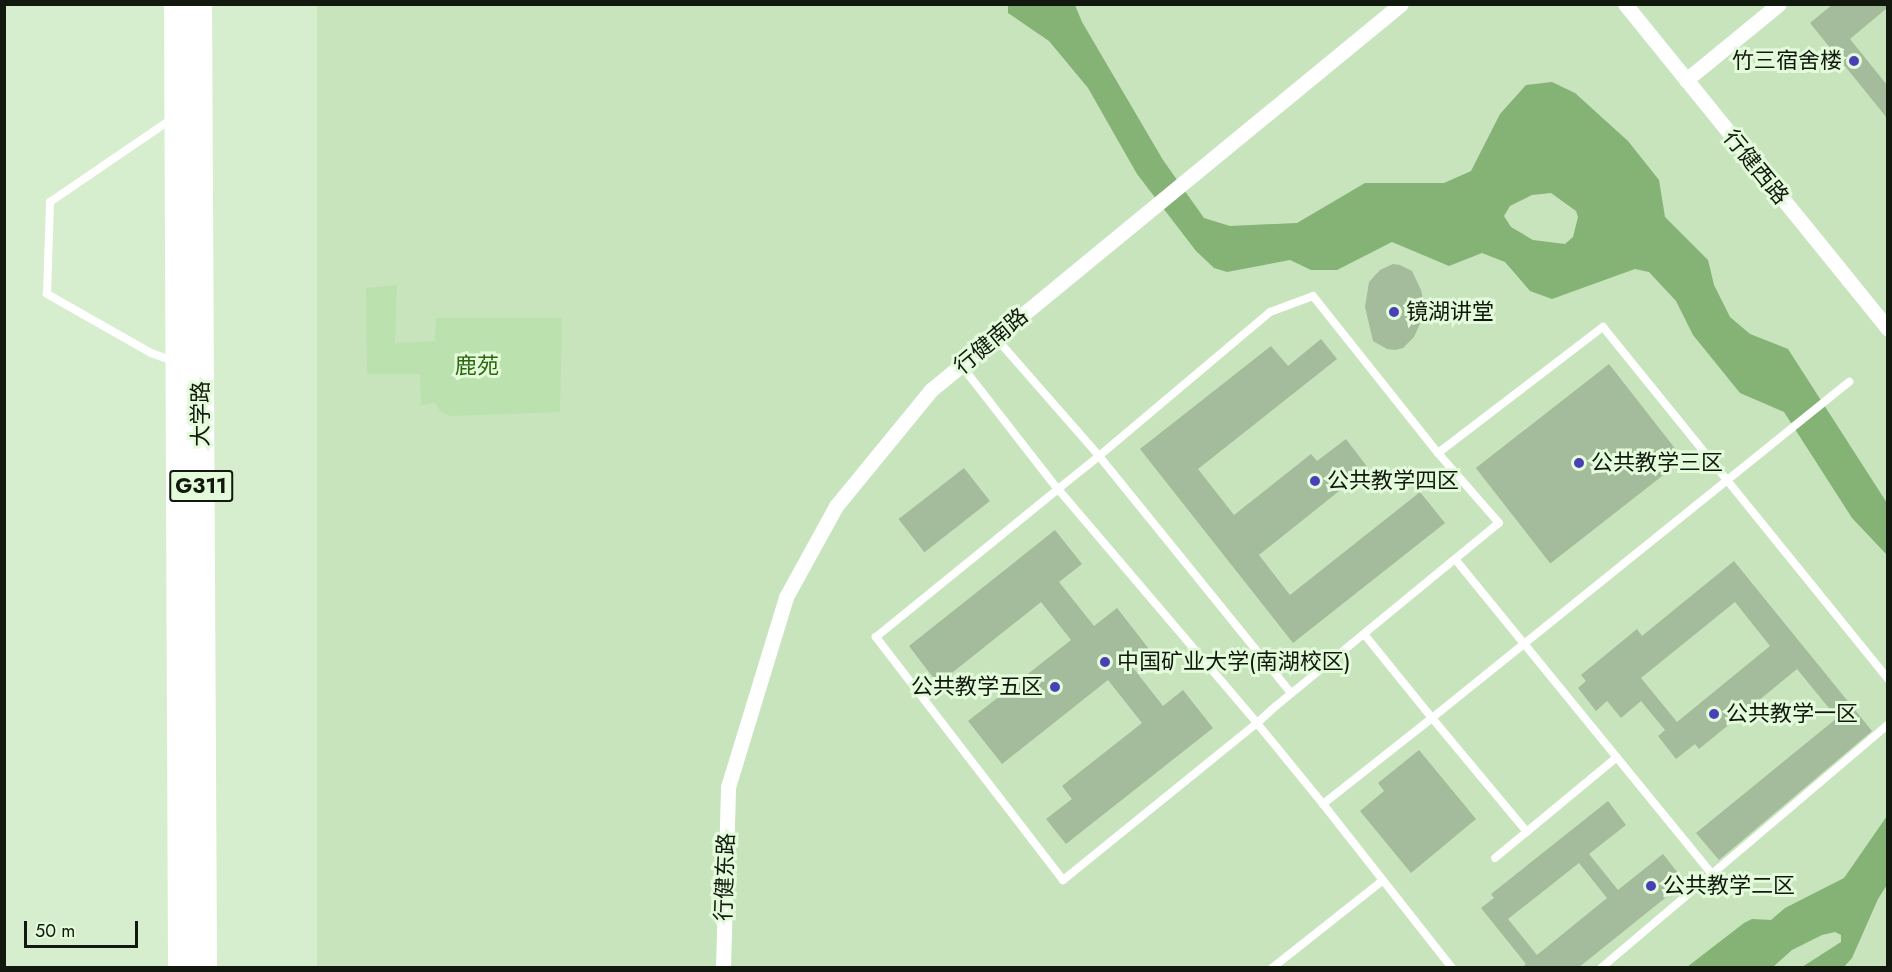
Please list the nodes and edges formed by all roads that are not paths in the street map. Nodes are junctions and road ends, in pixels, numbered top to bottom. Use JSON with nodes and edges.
{"nodes":[{"id":1,"x":177,"y":4,"type":"edge"},
{"id":2,"x":199,"y":4,"type":"edge"},
{"id":3,"x":1401,"y":4,"type":"edge"},
{"id":4,"x":1625,"y":4,"type":"edge"},
{"id":5,"x":1779,"y":4,"type":"edge"},
{"id":6,"x":1686,"y":80,"type":"junction"},
{"id":7,"x":177,"y":116,"type":"junction"},
{"id":8,"x":1887,"y":329,"type":"edge"},
{"id":9,"x":995,"y":337,"type":"junction"},
{"id":10,"x":178,"y":363,"type":"junction"},
{"id":11,"x":961,"y":365,"type":"junction"},
{"id":12,"x":1849,"y":382,"type":"dead end"},
{"id":13,"x":1438,"y":453,"type":"junction"},
{"id":14,"x":1099,"y":456,"type":"junction"},
{"id":15,"x":1726,"y":480,"type":"junction"},
{"id":16,"x":1058,"y":489,"type":"junction"},
{"id":17,"x":1455,"y":559,"type":"junction"},
{"id":18,"x":1364,"y":634,"type":"junction"},
{"id":19,"x":1524,"y":643,"type":"junction"},
{"id":20,"x":1887,"y":679,"type":"edge"},
{"id":21,"x":1291,"y":693,"type":"junction"},
{"id":22,"x":1432,"y":718,"type":"junction"},
{"id":23,"x":1257,"y":723,"type":"junction"},
{"id":24,"x":1887,"y":725,"type":"edge"},
{"id":25,"x":1617,"y":757,"type":"junction"},
{"id":26,"x":728,"y":787,"type":"joint"},
{"id":27,"x":1323,"y":804,"type":"junction"},
{"id":28,"x":1527,"y":832,"type":"junction"},
{"id":29,"x":1495,"y":858,"type":"dead end"},
{"id":30,"x":1712,"y":874,"type":"junction"},
{"id":31,"x":1382,"y":881,"type":"junction"},
{"id":32,"x":181,"y":968,"type":"edge"},
{"id":33,"x":204,"y":968,"type":"edge"},
{"id":34,"x":723,"y":968,"type":"edge"},
{"id":35,"x":1272,"y":968,"type":"edge"},
{"id":36,"x":1452,"y":968,"type":"edge"},
{"id":37,"x":1601,"y":968,"type":"edge"}],
"edges":[{"from":1,"to":7,"type":"highway","name":"大学路","number":"G311"},
{"from":2,"to":33,"type":"highway","name":"大学路","number":"G311"},
{"from":3,"to":9,"type":"street","name":"行健南路"},
{"from":4,"to":6,"type":"street","name":"行健西路"},
{"from":5,"to":6,"type":"street"},
{"from":6,"to":8,"type":"street","name":"行健西路"},
{"from":7,"to":10,"type":"highway","name":"大学路","number":"G311"},
{"from":7,"to":10,"type":"lane"},
{"from":9,"to":11,"type":"street","name":"行健南路"},
{"from":9,"to":14,"type":"lane"},
{"from":10,"to":32,"type":"highway","name":"大学路","number":"G311"},
{"from":11,"to":16,"type":"lane"},
{"from":11,"to":26,"type":"street","name":"行健南路"},
{"from":12,"to":15,"type":"lane"},
{"from":13,"to":14,"type":"lane"},
{"from":13,"to":15,"type":"lane"},
{"from":13,"to":17,"type":"lane"},
{"from":14,"to":16,"type":"lane"},
{"from":14,"to":21,"type":"lane"},
{"from":15,"to":19,"type":"lane"},
{"from":15,"to":20,"type":"lane"},
{"from":16,"to":23,"type":"lane"},
{"from":16,"to":23,"type":"lane"},
{"from":17,"to":18,"type":"lane"},
{"from":17,"to":19,"type":"lane"},
{"from":18,"to":21,"type":"lane"},
{"from":18,"to":22,"type":"lane"},
{"from":19,"to":22,"type":"lane"},
{"from":19,"to":25,"type":"lane"},
{"from":21,"to":23,"type":"lane"},
{"from":22,"to":27,"type":"lane"},
{"from":22,"to":28,"type":"lane"},
{"from":23,"to":27,"type":"lane"},
{"from":24,"to":30,"type":"lane"},
{"from":25,"to":28,"type":"lane"},
{"from":25,"to":30,"type":"lane"},
{"from":26,"to":34,"type":"street","name":"行健东路"},
{"from":27,"to":31,"type":"lane"},
{"from":28,"to":29,"type":"lane"},
{"from":30,"to":37,"type":"lane"},
{"from":31,"to":35,"type":"lane"},
{"from":31,"to":36,"type":"lane"}]}
